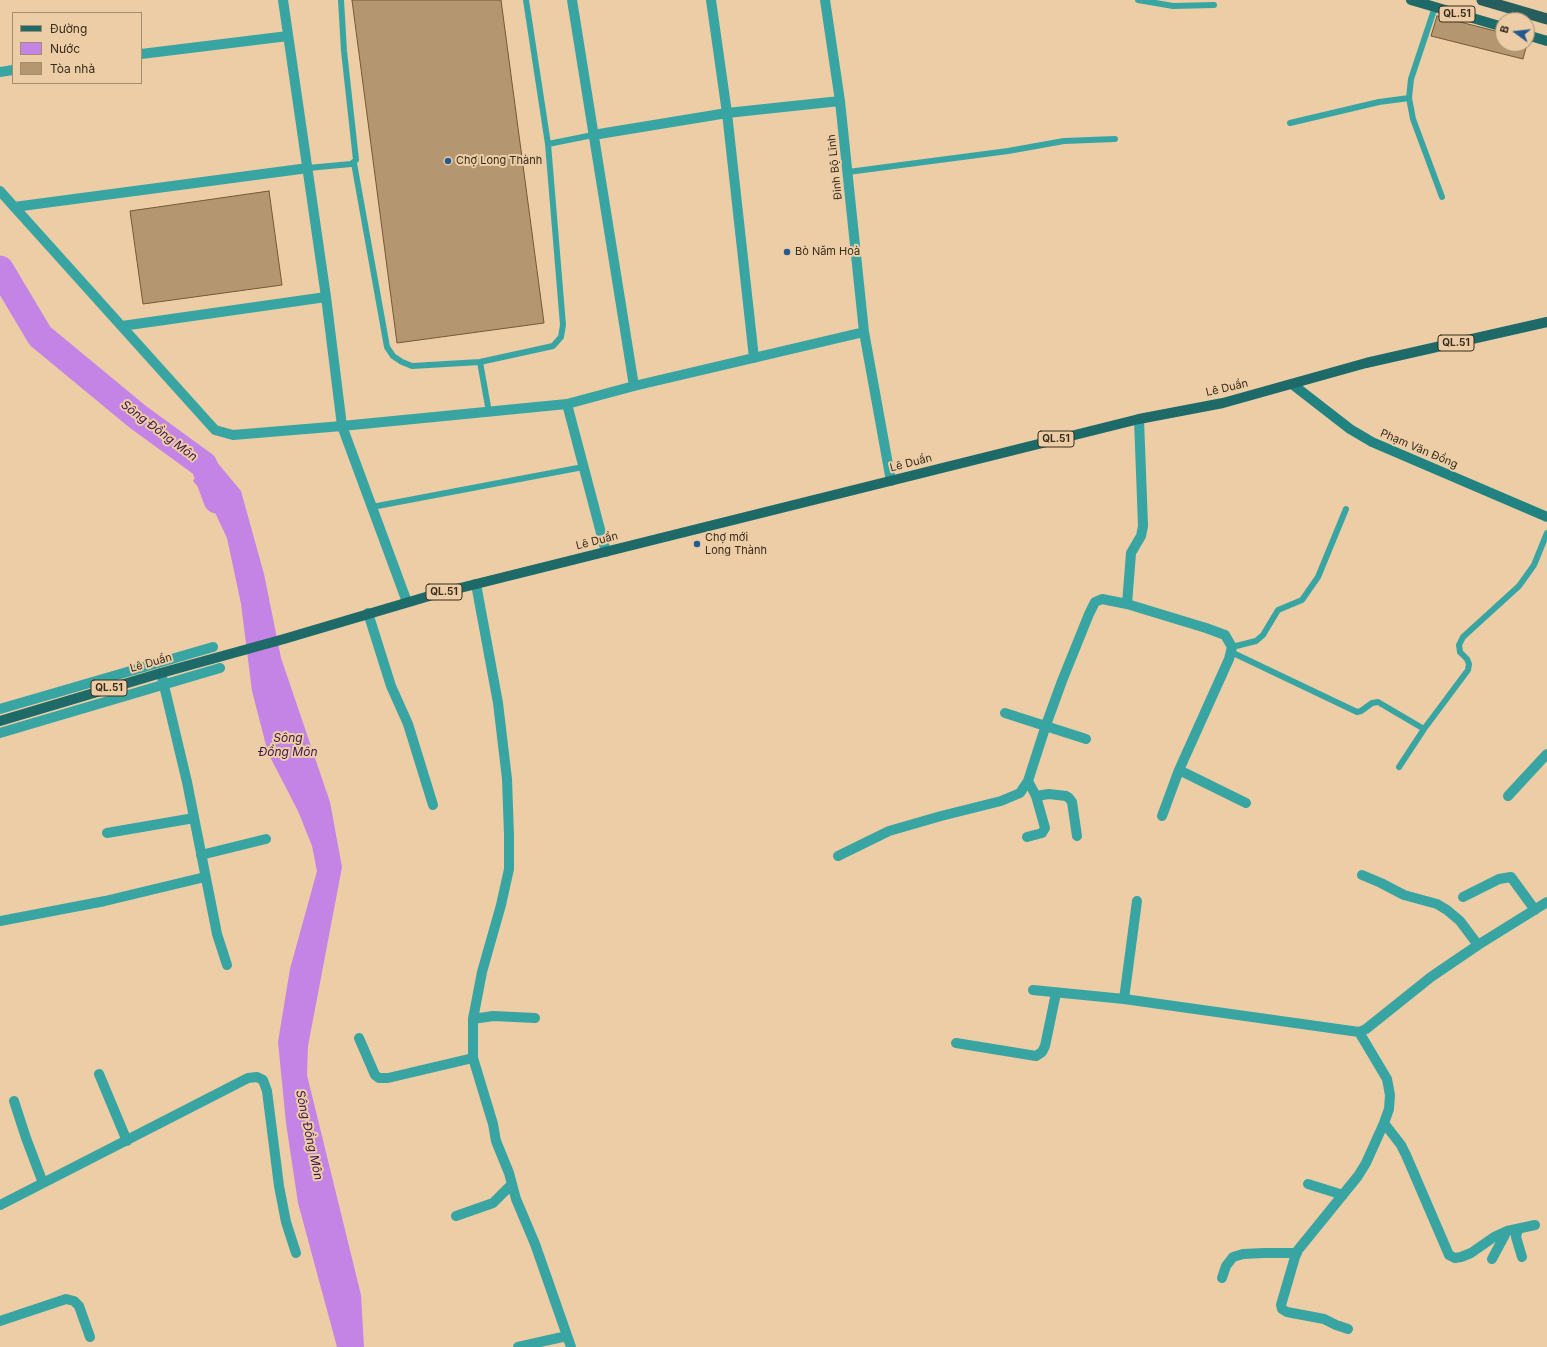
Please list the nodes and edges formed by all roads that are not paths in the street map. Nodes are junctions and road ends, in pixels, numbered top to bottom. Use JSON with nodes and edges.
{"nodes":[{"id":1,"x":283,"y":0,"type":"edge"},
{"id":2,"x":341,"y":0,"type":"edge"},
{"id":3,"x":526,"y":0,"type":"edge"},
{"id":4,"x":572,"y":0,"type":"edge"},
{"id":5,"x":711,"y":0,"type":"edge"},
{"id":6,"x":825,"y":0,"type":"edge"},
{"id":7,"x":1138,"y":0,"type":"edge"},
{"id":8,"x":1411,"y":0,"type":"edge"},
{"id":9,"x":1482,"y":0,"type":"edge"},
{"id":10,"x":1214,"y":4,"type":"dead end"},
{"id":11,"x":1435,"y":7,"type":"junction"},
{"id":12,"x":1547,"y":19,"type":"edge"},
{"id":13,"x":1495,"y":26,"type":"edge"},
{"id":14,"x":288,"y":36,"type":"junction"},
{"id":15,"x":1535,"y":37,"type":"edge"},
{"id":16,"x":1547,"y":41,"type":"edge"},
{"id":17,"x":142,"y":54,"type":"edge"},
{"id":18,"x":12,"y":70,"type":"edge"},
{"id":19,"x":0,"y":72,"type":"edge"},
{"id":20,"x":1409,"y":98,"type":"junction"},
{"id":21,"x":840,"y":100,"type":"junction"},
{"id":22,"x":727,"y":112,"type":"junction"},
{"id":23,"x":1290,"y":123,"type":"dead end"},
{"id":24,"x":593,"y":135,"type":"junction"},
{"id":25,"x":1115,"y":139,"type":"dead end"},
{"id":26,"x":548,"y":144,"type":"junction"},
{"id":27,"x":354,"y":163,"type":"junction"},
{"id":28,"x":308,"y":168,"type":"junction"},
{"id":29,"x":848,"y":172,"type":"junction"},
{"id":30,"x":0,"y":191,"type":"edge"},
{"id":31,"x":1442,"y":197,"type":"dead end"},
{"id":32,"x":14,"y":207,"type":"junction"},
{"id":33,"x":326,"y":298,"type":"junction"},
{"id":34,"x":1547,"y":322,"type":"edge"},
{"id":35,"x":122,"y":326,"type":"junction"},
{"id":36,"x":864,"y":332,"type":"junction"},
{"id":37,"x":754,"y":358,"type":"junction"},
{"id":38,"x":480,"y":362,"type":"junction"},
{"id":39,"x":1292,"y":384,"type":"junction"},
{"id":40,"x":634,"y":386,"type":"junction"},
{"id":41,"x":567,"y":404,"type":"junction"},
{"id":42,"x":489,"y":412,"type":"junction"},
{"id":43,"x":1139,"y":419,"type":"junction"},
{"id":44,"x":342,"y":426,"type":"junction"},
{"id":45,"x":583,"y":467,"type":"junction"},
{"id":46,"x":891,"y":481,"type":"junction"},
{"id":47,"x":372,"y":507,"type":"junction"},
{"id":48,"x":1346,"y":509,"type":"dead end"},
{"id":49,"x":1547,"y":517,"type":"edge"},
{"id":50,"x":1547,"y":533,"type":"edge"},
{"id":51,"x":606,"y":552,"type":"junction"},
{"id":52,"x":476,"y":584,"type":"junction"},
{"id":53,"x":407,"y":602,"type":"junction"},
{"id":54,"x":1127,"y":604,"type":"junction"},
{"id":55,"x":368,"y":613,"type":"junction"},
{"id":56,"x":214,"y":647,"type":"dead end"},
{"id":57,"x":1231,"y":650,"type":"junction"},
{"id":58,"x":220,"y":668,"type":"dead end"},
{"id":59,"x":161,"y":673,"type":"junction"},
{"id":60,"x":164,"y":684,"type":"junction"},
{"id":61,"x":0,"y":709,"type":"edge"},
{"id":62,"x":1005,"y":713,"type":"dead end"},
{"id":63,"x":0,"y":721,"type":"edge"},
{"id":64,"x":1046,"y":725,"type":"junction"},
{"id":65,"x":1424,"y":729,"type":"junction"},
{"id":66,"x":0,"y":733,"type":"edge"},
{"id":67,"x":1086,"y":739,"type":"dead end"},
{"id":68,"x":1547,"y":754,"type":"edge"},
{"id":69,"x":1398,"y":767,"type":"dead end"},
{"id":70,"x":1179,"y":770,"type":"junction"},
{"id":71,"x":1028,"y":781,"type":"junction"},
{"id":72,"x":1036,"y":796,"type":"junction"},
{"id":73,"x":1508,"y":796,"type":"dead end"},
{"id":74,"x":1246,"y":803,"type":"dead end"},
{"id":75,"x":433,"y":805,"type":"dead end"},
{"id":76,"x":1162,"y":816,"type":"dead end"},
{"id":77,"x":194,"y":818,"type":"junction"},
{"id":78,"x":108,"y":833,"type":"dead end"},
{"id":79,"x":1077,"y":836,"type":"dead end"},
{"id":80,"x":1027,"y":837,"type":"dead end"},
{"id":81,"x":266,"y":839,"type":"dead end"},
{"id":82,"x":201,"y":855,"type":"junction"},
{"id":83,"x":838,"y":856,"type":"dead end"},
{"id":84,"x":1362,"y":875,"type":"dead end"},
{"id":85,"x":205,"y":877,"type":"junction"},
{"id":86,"x":1463,"y":897,"type":"dead end"},
{"id":87,"x":1137,"y":901,"type":"dead end"},
{"id":88,"x":1547,"y":902,"type":"edge"},
{"id":89,"x":1535,"y":910,"type":"junction"},
{"id":90,"x":0,"y":921,"type":"edge"},
{"id":91,"x":1478,"y":945,"type":"junction"},
{"id":92,"x":227,"y":965,"type":"dead end"},
{"id":93,"x":1033,"y":990,"type":"dead end"},
{"id":94,"x":1056,"y":993,"type":"junction"},
{"id":95,"x":1124,"y":999,"type":"junction"},
{"id":96,"x":535,"y":1018,"type":"dead end"},
{"id":97,"x":473,"y":1019,"type":"junction"},
{"id":98,"x":1359,"y":1032,"type":"junction"},
{"id":99,"x":359,"y":1038,"type":"dead end"},
{"id":100,"x":956,"y":1043,"type":"dead end"},
{"id":101,"x":473,"y":1058,"type":"junction"},
{"id":102,"x":99,"y":1074,"type":"dead end"},
{"id":103,"x":14,"y":1101,"type":"dead end"},
{"id":104,"x":1384,"y":1123,"type":"junction"},
{"id":105,"x":126,"y":1141,"type":"junction"},
{"id":106,"x":44,"y":1183,"type":"junction"},
{"id":107,"x":512,"y":1184,"type":"junction"},
{"id":108,"x":1308,"y":1184,"type":"dead end"},
{"id":109,"x":1343,"y":1194,"type":"junction"},
{"id":110,"x":0,"y":1205,"type":"edge"},
{"id":111,"x":456,"y":1216,"type":"dead end"},
{"id":112,"x":1535,"y":1225,"type":"dead end"},
{"id":113,"x":1518,"y":1229,"type":"junction"},
{"id":114,"x":1507,"y":1231,"type":"junction"},
{"id":115,"x":296,"y":1252,"type":"dead end"},
{"id":116,"x":1297,"y":1253,"type":"junction"},
{"id":117,"x":1522,"y":1257,"type":"dead end"},
{"id":118,"x":1492,"y":1259,"type":"dead end"},
{"id":119,"x":1222,"y":1278,"type":"dead end"},
{"id":120,"x":0,"y":1321,"type":"edge"},
{"id":121,"x":1348,"y":1329,"type":"dead end"},
{"id":122,"x":566,"y":1336,"type":"junction"},
{"id":123,"x":90,"y":1337,"type":"dead end"},
{"id":124,"x":518,"y":1347,"type":"edge"},
{"id":125,"x":571,"y":1347,"type":"edge"}],
"edges":[{"from":1,"to":14,"type":"street"},
{"from":2,"to":27,"type":"lane"},
{"from":3,"to":26,"type":"lane"},
{"from":4,"to":24,"type":"street"},
{"from":5,"to":22,"type":"street"},
{"from":6,"to":21,"type":"street","name":"Đinh Bộ Lĩnh"},
{"from":7,"to":10,"type":"lane"},
{"from":8,"to":11,"type":"main road","number":"QL.51"},
{"from":9,"to":12,"type":"highway","number":"QL.51"},
{"from":11,"to":13,"type":"main road","number":"QL.51"},
{"from":11,"to":20,"type":"lane"},
{"from":14,"to":17,"type":"street"},
{"from":14,"to":28,"type":"street"},
{"from":15,"to":16,"type":"main road"},
{"from":18,"to":19,"type":"street"},
{"from":20,"to":23,"type":"lane"},
{"from":20,"to":31,"type":"lane"},
{"from":21,"to":22,"type":"street"},
{"from":21,"to":29,"type":"street","name":"Đinh Bộ Lĩnh"},
{"from":22,"to":24,"type":"street"},
{"from":22,"to":37,"type":"street"},
{"from":24,"to":26,"type":"lane"},
{"from":24,"to":40,"type":"street"},
{"from":25,"to":29,"type":"lane"},
{"from":26,"to":38,"type":"lane"},
{"from":27,"to":28,"type":"lane"},
{"from":27,"to":38,"type":"lane"},
{"from":28,"to":32,"type":"street"},
{"from":28,"to":33,"type":"street"},
{"from":29,"to":36,"type":"street","name":"Đinh Bộ Lĩnh"},
{"from":30,"to":32,"type":"street"},
{"from":32,"to":35,"type":"street"},
{"from":33,"to":35,"type":"street"},
{"from":33,"to":44,"type":"street"},
{"from":34,"to":39,"type":"main road","name":"Lê Duẩn","number":"QL.51"},
{"from":35,"to":44,"type":"street"},
{"from":36,"to":37,"type":"street"},
{"from":36,"to":46,"type":"street","name":"Đinh Bộ Lĩnh"},
{"from":37,"to":40,"type":"street"},
{"from":38,"to":42,"type":"lane"},
{"from":39,"to":43,"type":"main road","name":"Lê Duẩn","number":"QL.51"},
{"from":39,"to":49,"type":"main road","name":"Phạm Văn Đồng"},
{"from":40,"to":41,"type":"street"},
{"from":41,"to":42,"type":"street"},
{"from":41,"to":45,"type":"street"},
{"from":42,"to":44,"type":"street"},
{"from":43,"to":46,"type":"main road","name":"Lê Duẩn","number":"QL.51"},
{"from":43,"to":54,"type":"street"},
{"from":44,"to":47,"type":"street"},
{"from":45,"to":47,"type":"lane"},
{"from":45,"to":51,"type":"street"},
{"from":46,"to":51,"type":"main road","name":"Lê Duẩn","number":"QL.51"},
{"from":47,"to":53,"type":"street"},
{"from":48,"to":57,"type":"lane"},
{"from":50,"to":65,"type":"lane"},
{"from":51,"to":52,"type":"main road","name":"Lê Duẩn","number":"QL.51"},
{"from":52,"to":53,"type":"main road","name":"Lê Duẩn","number":"QL.51"},
{"from":52,"to":97,"type":"street"},
{"from":53,"to":55,"type":"main road","name":"Lê Duẩn","number":"QL.51"},
{"from":54,"to":57,"type":"street"},
{"from":54,"to":64,"type":"street"},
{"from":55,"to":59,"type":"main road","name":"Lê Duẩn","number":"QL.51"},
{"from":55,"to":75,"type":"street"},
{"from":56,"to":61,"type":"street"},
{"from":57,"to":65,"type":"lane"},
{"from":57,"to":70,"type":"street"},
{"from":58,"to":60,"type":"street"},
{"from":59,"to":60,"type":"street"},
{"from":59,"to":63,"type":"main road","name":"Lê Duẩn","number":"QL.51"},
{"from":60,"to":66,"type":"street"},
{"from":60,"to":77,"type":"street"},
{"from":62,"to":64,"type":"street"},
{"from":64,"to":67,"type":"street"},
{"from":64,"to":71,"type":"street"},
{"from":65,"to":69,"type":"lane"},
{"from":68,"to":73,"type":"street"},
{"from":70,"to":74,"type":"street"},
{"from":70,"to":76,"type":"street"},
{"from":71,"to":72,"type":"street"},
{"from":71,"to":83,"type":"street"},
{"from":72,"to":79,"type":"street"},
{"from":72,"to":80,"type":"street"},
{"from":77,"to":78,"type":"street"},
{"from":77,"to":82,"type":"street"},
{"from":81,"to":82,"type":"street"},
{"from":82,"to":85,"type":"street"},
{"from":84,"to":91,"type":"street"},
{"from":85,"to":90,"type":"street"},
{"from":85,"to":92,"type":"street"},
{"from":86,"to":89,"type":"street"},
{"from":87,"to":95,"type":"street"},
{"from":88,"to":89,"type":"street"},
{"from":89,"to":91,"type":"street"},
{"from":91,"to":98,"type":"street"},
{"from":93,"to":94,"type":"street"},
{"from":94,"to":95,"type":"street"},
{"from":94,"to":100,"type":"street"},
{"from":95,"to":98,"type":"street"},
{"from":96,"to":97,"type":"street"},
{"from":97,"to":101,"type":"street"},
{"from":98,"to":104,"type":"street"},
{"from":99,"to":101,"type":"street"},
{"from":101,"to":107,"type":"street"},
{"from":102,"to":105,"type":"street"},
{"from":103,"to":106,"type":"street"},
{"from":104,"to":109,"type":"street"},
{"from":104,"to":114,"type":"street"},
{"from":105,"to":106,"type":"street"},
{"from":105,"to":115,"type":"street"},
{"from":106,"to":110,"type":"street"},
{"from":107,"to":111,"type":"street"},
{"from":107,"to":122,"type":"street"},
{"from":108,"to":109,"type":"street"},
{"from":109,"to":116,"type":"street"},
{"from":112,"to":113,"type":"street"},
{"from":113,"to":114,"type":"street"},
{"from":113,"to":117,"type":"street"},
{"from":114,"to":118,"type":"street"},
{"from":116,"to":119,"type":"street"},
{"from":116,"to":121,"type":"street"},
{"from":120,"to":123,"type":"street"},
{"from":122,"to":124,"type":"street"},
{"from":122,"to":125,"type":"street"}]}
